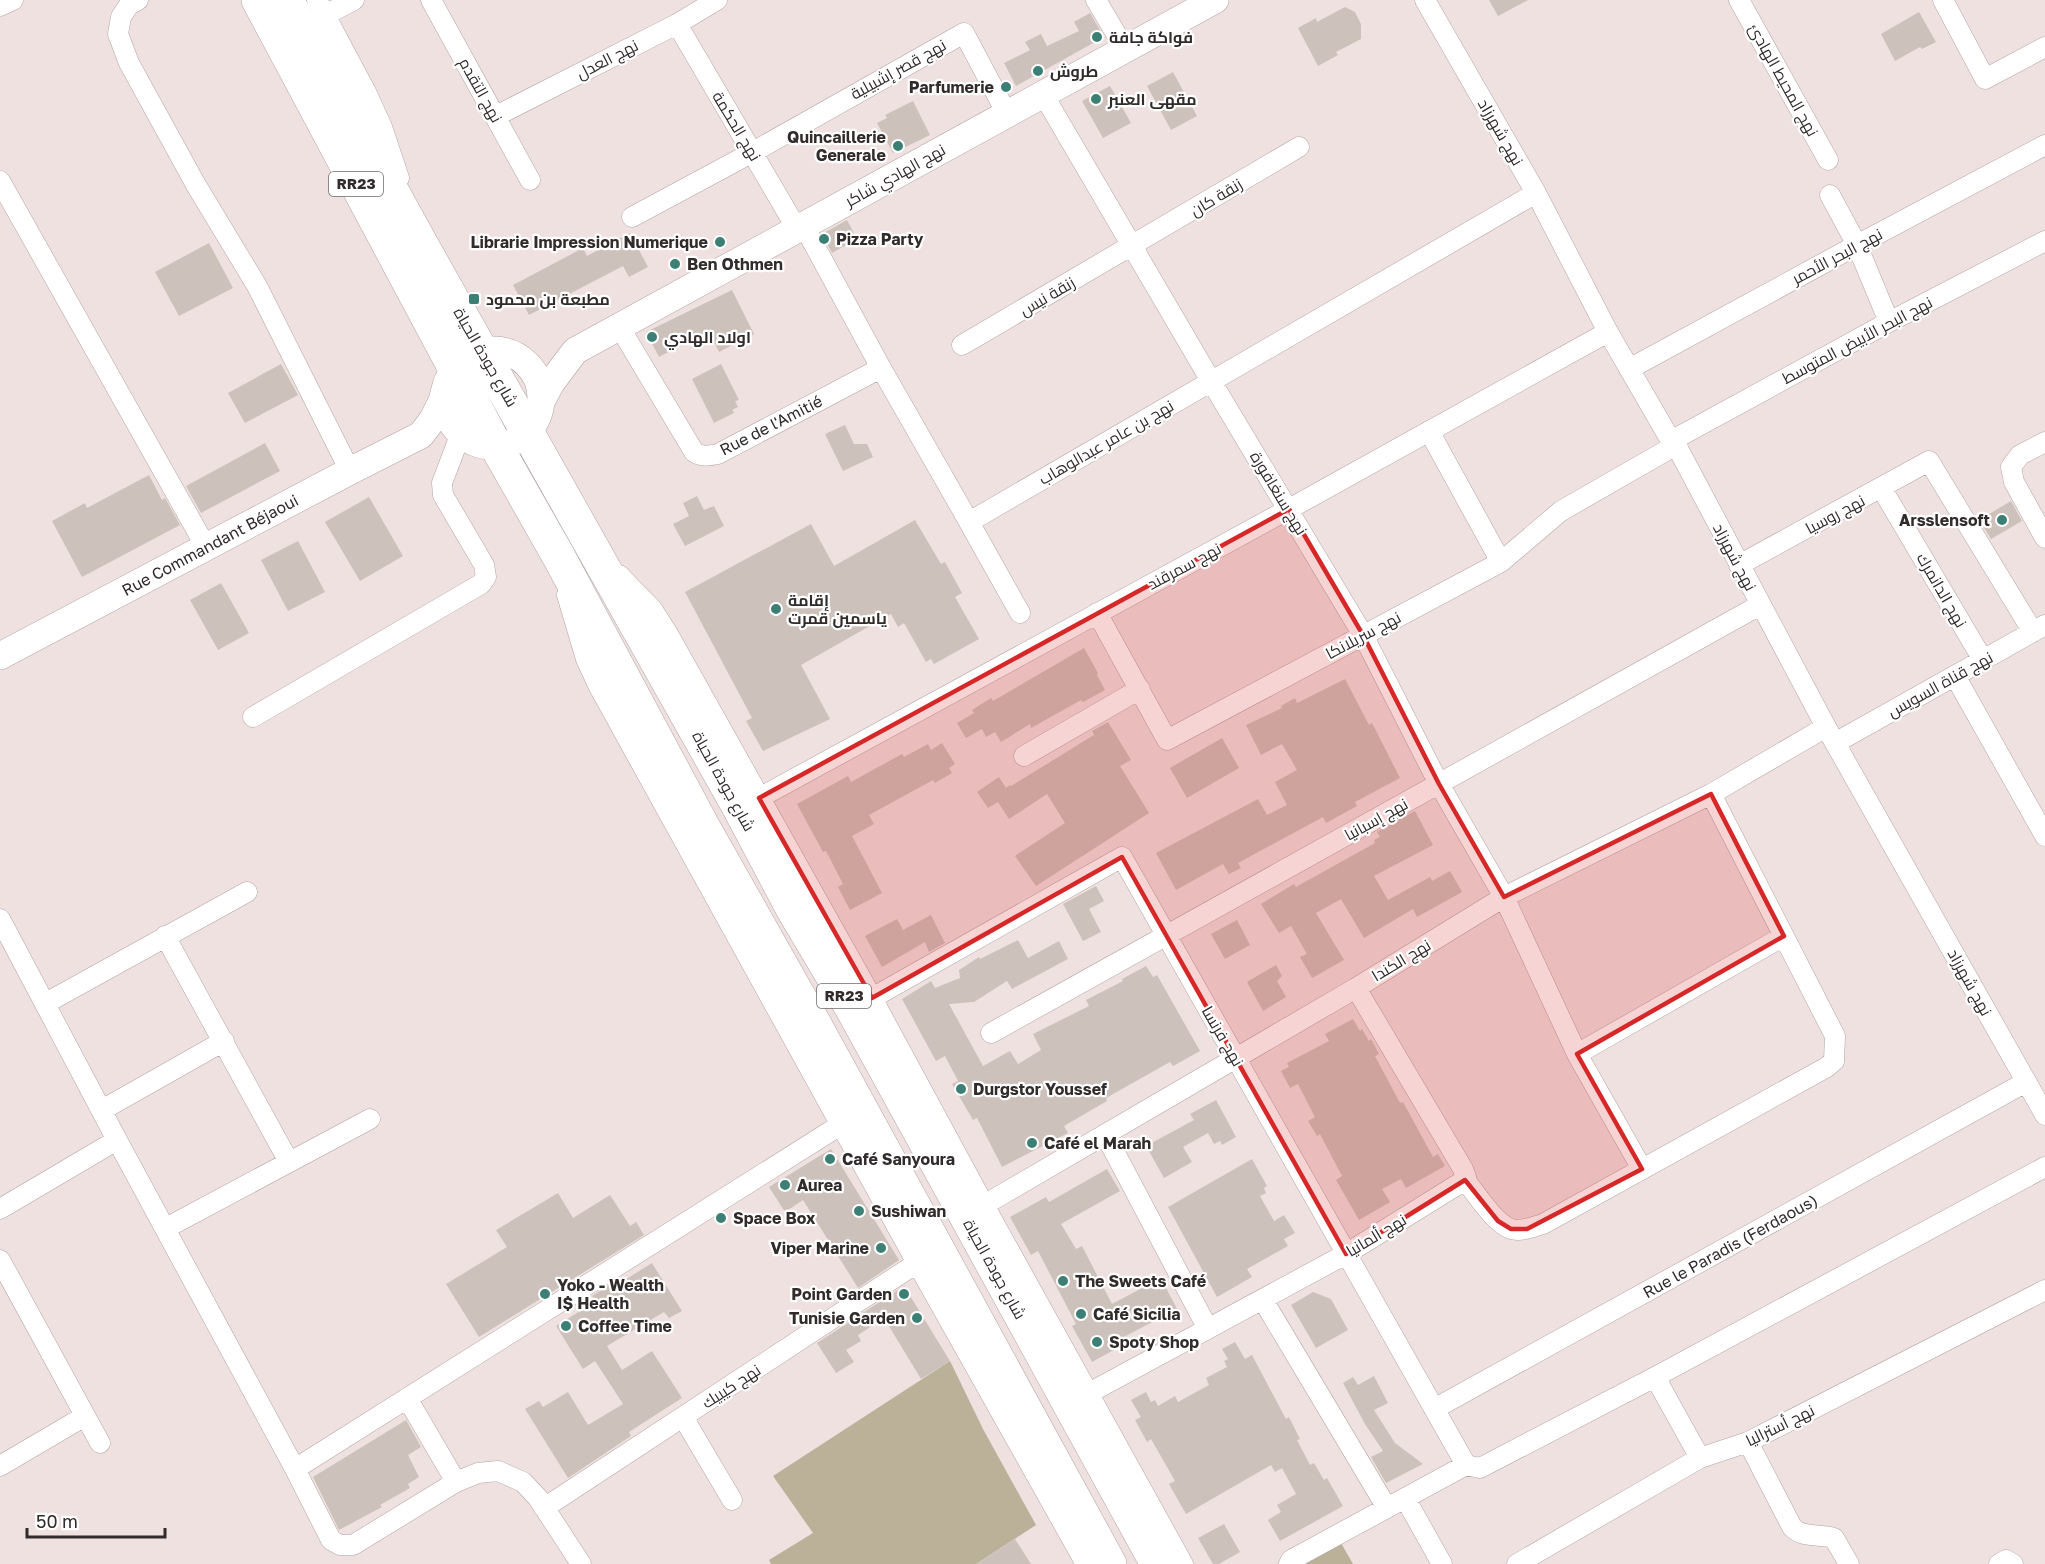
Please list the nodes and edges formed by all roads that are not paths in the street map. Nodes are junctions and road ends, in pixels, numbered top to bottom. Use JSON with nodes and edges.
{"nodes":[{"id":1,"x":13,"y":0,"type":"edge"},
{"id":2,"x":258,"y":0,"type":"edge"},
{"id":3,"x":287,"y":0,"type":"edge"},
{"id":4,"x":354,"y":0,"type":"edge"},
{"id":5,"x":431,"y":0,"type":"edge"},
{"id":6,"x":717,"y":0,"type":"edge"},
{"id":7,"x":1096,"y":0,"type":"edge"},
{"id":8,"x":1215,"y":0,"type":"edge"},
{"id":9,"x":1425,"y":0,"type":"edge"},
{"id":10,"x":1739,"y":0,"type":"edge"},
{"id":11,"x":1943,"y":0,"type":"edge"},
{"id":12,"x":127,"y":2,"type":"edge"},
{"id":13,"x":0,"y":6,"type":"edge"},
{"id":14,"x":321,"y":7,"type":"edge"},
{"id":15,"x":677,"y":24,"type":"junction"},
{"id":16,"x":2045,"y":47,"type":"edge"},
{"id":17,"x":1125,"y":49,"type":"junction"},
{"id":18,"x":1043,"y":94,"type":"junction"},
{"id":19,"x":1007,"y":114,"type":"junction"},
{"id":20,"x":495,"y":116,"type":"junction"},
{"id":21,"x":2045,"y":145,"type":"edge"},
{"id":22,"x":1299,"y":147,"type":"dead end"},
{"id":23,"x":753,"y":152,"type":"junction"},
{"id":24,"x":1828,"y":160,"type":"dead end"},
{"id":25,"x":530,"y":180,"type":"dead end"},
{"id":26,"x":0,"y":182,"type":"edge"},
{"id":27,"x":1536,"y":193,"type":"junction"},
{"id":28,"x":1830,"y":195,"type":"dead end"},
{"id":29,"x":632,"y":217,"type":"dead end"},
{"id":30,"x":800,"y":227,"type":"junction"},
{"id":31,"x":2045,"y":242,"type":"edge"},
{"id":32,"x":1857,"y":244,"type":"junction"},
{"id":33,"x":422,"y":245,"type":"junction"},
{"id":34,"x":1132,"y":246,"type":"junction"},
{"id":35,"x":1889,"y":322,"type":"junction"},
{"id":36,"x":619,"y":326,"type":"junction"},
{"id":37,"x":1608,"y":332,"type":"junction"},
{"id":38,"x":962,"y":345,"type":"dead end"},
{"id":39,"x":482,"y":351,"type":"junction"},
{"id":40,"x":575,"y":351,"type":"junction"},
{"id":41,"x":514,"y":354,"type":"junction"},
{"id":42,"x":881,"y":368,"type":"junction"},
{"id":43,"x":1629,"y":369,"type":"junction"},
{"id":44,"x":451,"y":375,"type":"junction"},
{"id":45,"x":1211,"y":381,"type":"junction"},
{"id":46,"x":541,"y":402,"type":"junction"},
{"id":47,"x":528,"y":431,"type":"junction"},
{"id":48,"x":1429,"y":431,"type":"junction"},
{"id":49,"x":421,"y":435,"type":"junction"},
{"id":50,"x":2045,"y":442,"type":"edge"},
{"id":51,"x":478,"y":443,"type":"junction"},
{"id":52,"x":1673,"y":443,"type":"junction"},
{"id":53,"x":350,"y":471,"type":"junction"},
{"id":54,"x":1882,"y":489,"type":"junction"},
{"id":55,"x":1289,"y":510,"type":"junction"},
{"id":56,"x":969,"y":522,"type":"junction"},
{"id":57,"x":2045,"y":538,"type":"edge"},
{"id":58,"x":206,"y":547,"type":"junction"},
{"id":59,"x":595,"y":550,"type":"junction"},
{"id":60,"x":559,"y":557,"type":"junction"},
{"id":61,"x":1501,"y":562,"type":"junction"},
{"id":62,"x":1739,"y":565,"type":"junction"},
{"id":63,"x":1760,"y":605,"type":"junction"},
{"id":64,"x":1020,"y":613,"type":"dead end"},
{"id":65,"x":1097,"y":613,"type":"junction"},
{"id":66,"x":2039,"y":629,"type":"edge"},
{"id":67,"x":1363,"y":635,"type":"junction"},
{"id":68,"x":0,"y":656,"type":"edge"},
{"id":69,"x":1983,"y":660,"type":"junction"},
{"id":70,"x":1955,"y":675,"type":"junction"},
{"id":71,"x":1140,"y":689,"type":"junction"},
{"id":72,"x":253,"y":717,"type":"dead end"},
{"id":73,"x":1830,"y":735,"type":"junction"},
{"id":74,"x":1024,"y":756,"type":"dead end"},
{"id":75,"x":1439,"y":784,"type":"junction"},
{"id":76,"x":1711,"y":794,"type":"junction"},
{"id":77,"x":759,"y":798,"type":"junction"},
{"id":78,"x":2045,"y":836,"type":"edge"},
{"id":79,"x":247,"y":892,"type":"dead end"},
{"id":80,"x":1504,"y":897,"type":"junction"},
{"id":81,"x":0,"y":919,"type":"edge"},
{"id":82,"x":165,"y":936,"type":"junction"},
{"id":83,"x":1166,"y":936,"type":"junction"},
{"id":84,"x":1784,"y":936,"type":"junction"},
{"id":85,"x":1356,"y":988,"type":"junction"},
{"id":86,"x":872,"y":998,"type":"junction"},
{"id":87,"x":46,"y":1003,"type":"junction"},
{"id":88,"x":991,"y":1033,"type":"dead end"},
{"id":89,"x":224,"y":1041,"type":"junction"},
{"id":90,"x":1577,"y":1054,"type":"junction"},
{"id":91,"x":1235,"y":1058,"type":"junction"},
{"id":92,"x":2026,"y":1082,"type":"junction"},
{"id":93,"x":102,"y":1110,"type":"junction"},
{"id":94,"x":2045,"y":1115,"type":"edge"},
{"id":95,"x":370,"y":1119,"type":"dead end"},
{"id":96,"x":842,"y":1124,"type":"junction"},
{"id":97,"x":1105,"y":1134,"type":"junction"},
{"id":98,"x":117,"y":1140,"type":"junction"},
{"id":99,"x":289,"y":1162,"type":"junction"},
{"id":100,"x":2045,"y":1167,"type":"edge"},
{"id":101,"x":1642,"y":1169,"type":"junction"},
{"id":102,"x":1465,"y":1180,"type":"junction"},
{"id":103,"x":984,"y":1205,"type":"junction"},
{"id":104,"x":0,"y":1209,"type":"edge"},
{"id":105,"x":165,"y":1228,"type":"junction"},
{"id":106,"x":1346,"y":1254,"type":"junction"},
{"id":107,"x":0,"y":1260,"type":"edge"},
{"id":108,"x":917,"y":1263,"type":"junction"},
{"id":109,"x":2045,"y":1290,"type":"edge"},
{"id":110,"x":1263,"y":1300,"type":"junction"},
{"id":111,"x":1208,"y":1329,"type":"junction"},
{"id":112,"x":1655,"y":1377,"type":"junction"},
{"id":113,"x":1089,"y":1393,"type":"junction"},
{"id":114,"x":407,"y":1398,"type":"junction"},
{"id":115,"x":1434,"y":1409,"type":"junction"},
{"id":116,"x":85,"y":1416,"type":"junction"},
{"id":117,"x":683,"y":1416,"type":"junction"},
{"id":118,"x":1748,"y":1442,"type":"junction"},
{"id":119,"x":100,"y":1443,"type":"dead end"},
{"id":120,"x":1700,"y":1458,"type":"junction"},
{"id":121,"x":1466,"y":1465,"type":"junction"},
{"id":122,"x":0,"y":1466,"type":"edge"},
{"id":123,"x":295,"y":1469,"type":"junction"},
{"id":124,"x":456,"y":1482,"type":"junction"},
{"id":125,"x":1405,"y":1498,"type":"junction"},
{"id":126,"x":732,"y":1500,"type":"dead end"},
{"id":127,"x":544,"y":1508,"type":"junction"},
{"id":128,"x":1387,"y":1508,"type":"junction"},
{"id":129,"x":581,"y":1564,"type":"edge"},
{"id":130,"x":1086,"y":1564,"type":"edge"},
{"id":131,"x":1110,"y":1564,"type":"edge"},
{"id":132,"x":1157,"y":1564,"type":"edge"},
{"id":133,"x":1183,"y":1564,"type":"edge"},
{"id":134,"x":1289,"y":1564,"type":"edge"},
{"id":135,"x":1442,"y":1564,"type":"edge"},
{"id":136,"x":1517,"y":1564,"type":"edge"},
{"id":137,"x":1849,"y":1564,"type":"edge"},
{"id":138,"x":1999,"y":1564,"type":"edge"},
{"id":139,"x":2013,"y":1564,"type":"edge"}],
"edges":[{"from":1,"to":13,"type":"street"},
{"from":2,"to":44,"type":"highway","name":"شارع جودة الحياة","number":"RR23"},
{"from":3,"to":33,"type":"highway","name":"شارع جودة الحياة","number":"RR23"},
{"from":4,"to":14,"type":"street"},
{"from":5,"to":20,"type":"street","name":"نهج التقدم"},
{"from":6,"to":15,"type":"street","name":"نهج العدل"},
{"from":7,"to":17,"type":"street"},
{"from":8,"to":17,"type":"street","name":"نهج الهادي شاكر"},
{"from":9,"to":27,"type":"street","name":"نهج شهرزاد"},
{"from":10,"to":24,"type":"street","name":"نهج المحيط الهادئ"},
{"from":11,"to":16,"type":"street"},
{"from":12,"to":53,"type":"street"},
{"from":14,"to":33,"type":"street"},
{"from":15,"to":20,"type":"street","name":"نهج العدل"},
{"from":15,"to":23,"type":"street","name":"نهج الحكمة"},
{"from":17,"to":18,"type":"street","name":"نهج الهادي شاكر"},
{"from":18,"to":19,"type":"street","name":"نهج الهادي شاكر"},
{"from":18,"to":34,"type":"street","name":"نهج سنغافورة"},
{"from":19,"to":23,"type":"street","name":"نهج قصر إشبيلية"},
{"from":19,"to":30,"type":"street","name":"نهج الهادي شاكر"},
{"from":20,"to":25,"type":"street","name":"نهج التقدم"},
{"from":21,"to":32,"type":"street","name":"نهج البحر الأحمر"},
{"from":22,"to":34,"type":"street","name":"زنقة كان"},
{"from":23,"to":29,"type":"street"},
{"from":23,"to":30,"type":"street","name":"نهج الحكمة"},
{"from":26,"to":58,"type":"street"},
{"from":27,"to":37,"type":"street","name":"نهج شهرزاد"},
{"from":27,"to":45,"type":"street","name":"نهج بن عامر عبدالوهاب"},
{"from":28,"to":32,"type":"street"},
{"from":30,"to":36,"type":"street","name":"نهج الهادي شاكر"},
{"from":30,"to":42,"type":"street"},
{"from":31,"to":35,"type":"street","name":"نهج البحر الأبيض المتوسط"},
{"from":32,"to":35,"type":"street"},
{"from":32,"to":43,"type":"street","name":"نهج البحر الأحمر"},
{"from":33,"to":39,"type":"highway","name":"شارع جودة الحياة","number":"RR23"},
{"from":34,"to":38,"type":"street","name":"زنقة نيس"},
{"from":34,"to":45,"type":"street","name":"نهج سنغافورة"},
{"from":35,"to":52,"type":"street","name":"نهج البحر الأبيض المتوسط"},
{"from":36,"to":40,"type":"street","name":"نهج الهادي شاكر"},
{"from":36,"to":42,"type":"street","name":"Rue de l'Amitié"},
{"from":37,"to":43,"type":"street","name":"نهج شهرزاد"},
{"from":37,"to":48,"type":"street","name":"نهج سمرقند"},
{"from":39,"to":41,"type":"street"},
{"from":39,"to":44,"type":"street"},
{"from":39,"to":47,"type":"highway","name":"شارع جودة الحياة","number":"RR23"},
{"from":40,"to":41,"type":"street"},
{"from":40,"to":46,"type":"street"},
{"from":41,"to":46,"type":"street"},
{"from":42,"to":56,"type":"street"},
{"from":43,"to":52,"type":"street","name":"نهج شهرزاد"},
{"from":44,"to":49,"type":"street"},
{"from":44,"to":51,"type":"highway","name":"شارع جودة الحياة","number":"RR23"},
{"from":45,"to":55,"type":"street","name":"نهج سنغافورة"},
{"from":45,"to":56,"type":"street","name":"نهج بن عامر عبدالوهاب"},
{"from":46,"to":47,"type":"street"},
{"from":47,"to":51,"type":"street"},
{"from":47,"to":59,"type":"highway","name":"شارع جودة الحياة","number":"RR23"},
{"from":48,"to":55,"type":"street","name":"نهج سمرقند"},
{"from":48,"to":61,"type":"street"},
{"from":49,"to":51,"type":"street"},
{"from":49,"to":53,"type":"street","name":"Rue Commandant Béjaoui"},
{"from":50,"to":57,"type":"street"},
{"from":51,"to":60,"type":"highway","name":"شارع جودة الحياة","number":"RR23"},
{"from":51,"to":72,"type":"street"},
{"from":52,"to":61,"type":"street","name":"نهج سريلانكا"},
{"from":52,"to":62,"type":"street","name":"نهج شهرزاد"},
{"from":53,"to":58,"type":"street","name":"Rue Commandant Béjaoui"},
{"from":54,"to":62,"type":"street","name":"نهج روسيا"},
{"from":54,"to":66,"type":"street","name":"نهج روسيا"},
{"from":54,"to":69,"type":"street","name":"نهج الدانمرك"},
{"from":55,"to":65,"type":"street","name":"نهج سمرقند"},
{"from":55,"to":67,"type":"street","name":"نهج سنغافورة"},
{"from":56,"to":64,"type":"street"},
{"from":58,"to":68,"type":"street","name":"Rue Commandant Béjaoui"},
{"from":59,"to":77,"type":"street"},
{"from":59,"to":132,"type":"highway","name":"شارع جودة الحياة","number":"RR23"},
{"from":60,"to":96,"type":"street"},
{"from":60,"to":131,"type":"highway","name":"شارع جودة الحياة","number":"RR23"},
{"from":61,"to":67,"type":"street","name":"نهج سريلانكا"},
{"from":62,"to":63,"type":"street","name":"نهج شهرزاد"},
{"from":63,"to":73,"type":"street","name":"نهج شهرزاد"},
{"from":63,"to":75,"type":"street","name":"نهج إسبانيا"},
{"from":65,"to":71,"type":"street","name":"نهج سريلانكا"},
{"from":65,"to":77,"type":"street","name":"نهج سمرقند"},
{"from":66,"to":69,"type":"street","name":"نهج قناة السويس"},
{"from":67,"to":71,"type":"street","name":"نهج سريلانكا"},
{"from":67,"to":75,"type":"street","name":"نهج سنغافورة"},
{"from":69,"to":70,"type":"street","name":"نهج قناة السويس"},
{"from":70,"to":73,"type":"street","name":"نهج قناة السويس"},
{"from":70,"to":78,"type":"street"},
{"from":71,"to":74,"type":"street"},
{"from":73,"to":76,"type":"street","name":"نهج الكندا"},
{"from":73,"to":92,"type":"street","name":"نهج شهرزاد"},
{"from":75,"to":80,"type":"street","name":"نهج سنغافورة"},
{"from":75,"to":83,"type":"street","name":"نهج إسبانيا"},
{"from":76,"to":80,"type":"street","name":"نهج الكندا"},
{"from":76,"to":84,"type":"street"},
{"from":77,"to":86,"type":"street"},
{"from":79,"to":82,"type":"street"},
{"from":80,"to":85,"type":"street","name":"نهج الكندا"},
{"from":80,"to":90,"type":"street","name":"نهج سنغافورة"},
{"from":81,"to":87,"type":"street"},
{"from":82,"to":87,"type":"street"},
{"from":82,"to":89,"type":"street"},
{"from":83,"to":86,"type":"street","name":"نهج فرنسا"},
{"from":83,"to":88,"type":"street","name":"نهج إسبانيا"},
{"from":83,"to":91,"type":"street","name":"نهج فرنسا"},
{"from":84,"to":90,"type":"street"},
{"from":84,"to":101,"type":"street"},
{"from":85,"to":91,"type":"street","name":"نهج الكندا"},
{"from":85,"to":102,"type":"street"},
{"from":86,"to":103,"type":"street"},
{"from":87,"to":93,"type":"street"},
{"from":89,"to":93,"type":"street"},
{"from":89,"to":99,"type":"street"},
{"from":90,"to":101,"type":"street","name":"نهج سنغافورة"},
{"from":91,"to":97,"type":"street","name":"نهج الكندا"},
{"from":91,"to":106,"type":"street","name":"نهج فرنسا"},
{"from":92,"to":94,"type":"street","name":"نهج شهرزاد"},
{"from":92,"to":115,"type":"street","name":"Rue le Paradis (Ferdaous)"},
{"from":93,"to":98,"type":"street"},
{"from":95,"to":99,"type":"street"},
{"from":96,"to":108,"type":"street"},
{"from":96,"to":114,"type":"street"},
{"from":97,"to":103,"type":"street","name":"نهج الكندا"},
{"from":97,"to":111,"type":"street"},
{"from":98,"to":104,"type":"street"},
{"from":98,"to":105,"type":"street"},
{"from":99,"to":105,"type":"street"},
{"from":100,"to":112,"type":"street"},
{"from":101,"to":102,"type":"street"},
{"from":102,"to":106,"type":"street","name":"نهج ألمانيا"},
{"from":103,"to":113,"type":"street"},
{"from":105,"to":123,"type":"street"},
{"from":106,"to":110,"type":"street","name":"نهج ألمانيا"},
{"from":106,"to":115,"type":"street","name":"نهج فرنسا"},
{"from":107,"to":116,"type":"street"},
{"from":108,"to":117,"type":"street","name":"نهج كيبيك"},
{"from":108,"to":130,"type":"street"},
{"from":109,"to":118,"type":"street","name":"نهج أستراليا"},
{"from":110,"to":111,"type":"street","name":"نهج ألمانيا"},
{"from":110,"to":128,"type":"street"},
{"from":111,"to":113,"type":"street","name":"نهج ألمانيا"},
{"from":112,"to":120,"type":"street"},
{"from":112,"to":121,"type":"street"},
{"from":113,"to":133,"type":"street"},
{"from":114,"to":123,"type":"street"},
{"from":114,"to":124,"type":"street"},
{"from":115,"to":121,"type":"street","name":"نهج فرنسا"},
{"from":116,"to":119,"type":"street"},
{"from":116,"to":122,"type":"street"},
{"from":117,"to":126,"type":"street"},
{"from":117,"to":127,"type":"street","name":"نهج كيبيك"},
{"from":118,"to":120,"type":"street","name":"نهج أستراليا"},
{"from":118,"to":137,"type":"street"},
{"from":120,"to":136,"type":"street","name":"نهج أستراليا"},
{"from":121,"to":125,"type":"street"},
{"from":123,"to":124,"type":"street"},
{"from":124,"to":127,"type":"street"},
{"from":125,"to":128,"type":"street"},
{"from":125,"to":135,"type":"street"},
{"from":127,"to":129,"type":"street"},
{"from":128,"to":134,"type":"street"},
{"from":138,"to":139,"type":"street"}]}
